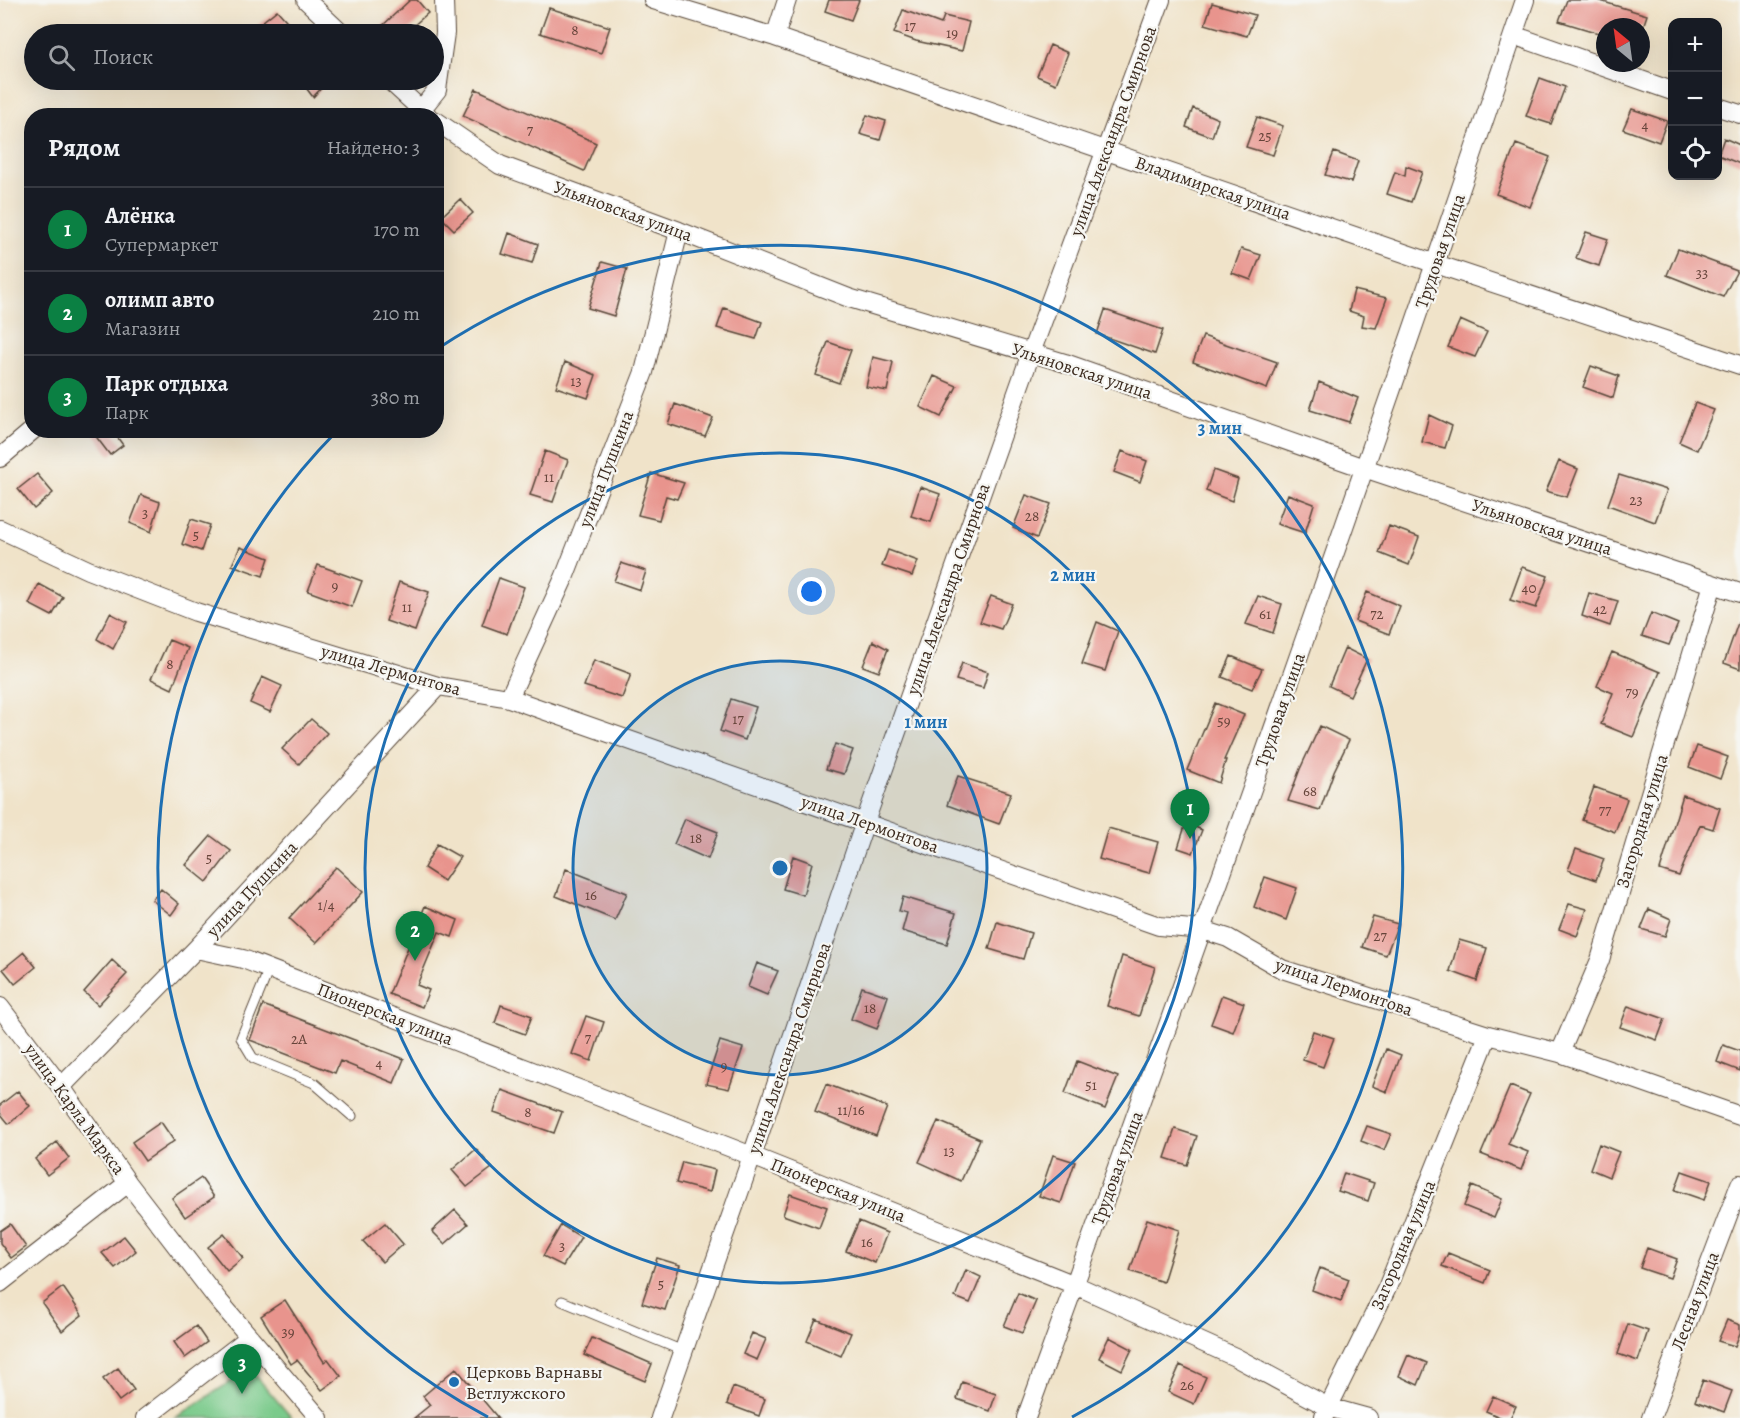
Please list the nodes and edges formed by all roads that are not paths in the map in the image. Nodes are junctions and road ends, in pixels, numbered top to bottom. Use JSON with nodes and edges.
{"nodes":[{"id":1,"x":306,"y":0,"type":"edge"},
{"id":2,"x":444,"y":0,"type":"edge"},
{"id":3,"x":653,"y":0,"type":"edge"},
{"id":4,"x":788,"y":0,"type":"edge"},
{"id":5,"x":1161,"y":0,"type":"edge"},
{"id":6,"x":1525,"y":0,"type":"edge"},
{"id":7,"x":331,"y":24,"type":"edge"},
{"id":8,"x":1513,"y":35,"type":"junction"},
{"id":9,"x":775,"y":37,"type":"junction"},
{"id":10,"x":444,"y":40,"type":"edge"},
{"id":11,"x":399,"y":90,"type":"edge"},
{"id":12,"x":437,"y":90,"type":"edge"},
{"id":13,"x":1668,"y":90,"type":"edge"},
{"id":14,"x":1722,"y":107,"type":"edge"},
{"id":15,"x":418,"y":108,"type":"edge"},
{"id":16,"x":429,"y":108,"type":"edge"},
{"id":17,"x":1740,"y":114,"type":"edge"},
{"id":18,"x":444,"y":128,"type":"edge"},
{"id":19,"x":1106,"y":151,"type":"junction"},
{"id":20,"x":679,"y":231,"type":"junction"},
{"id":21,"x":1436,"y":264,"type":"junction"},
{"id":22,"x":1031,"y":353,"type":"junction"},
{"id":23,"x":1740,"y":365,"type":"edge"},
{"id":24,"x":24,"y":438,"type":"edge"},
{"id":25,"x":0,"y":458,"type":"edge"},
{"id":26,"x":1364,"y":468,"type":"junction"},
{"id":27,"x":0,"y":529,"type":"edge"},
{"id":28,"x":1713,"y":584,"type":"junction"},
{"id":29,"x":1740,"y":593,"type":"edge"},
{"id":30,"x":438,"y":686,"type":"junction"},
{"id":31,"x":509,"y":698,"type":"junction"},
{"id":32,"x":865,"y":822,"type":"junction"},
{"id":33,"x":1203,"y":930,"type":"junction"},
{"id":34,"x":196,"y":949,"type":"junction"},
{"id":35,"x":269,"y":969,"type":"junction"},
{"id":36,"x":0,"y":1007,"type":"edge"},
{"id":37,"x":1488,"y":1035,"type":"junction"},
{"id":38,"x":1560,"y":1053,"type":"junction"},
{"id":39,"x":61,"y":1087,"type":"junction"},
{"id":40,"x":352,"y":1116,"type":"dead end"},
{"id":41,"x":1740,"y":1116,"type":"edge"},
{"id":42,"x":752,"y":1156,"type":"junction"},
{"id":43,"x":128,"y":1183,"type":"junction"},
{"id":44,"x":1740,"y":1184,"type":"edge"},
{"id":45,"x":0,"y":1283,"type":"edge"},
{"id":46,"x":1075,"y":1286,"type":"junction"},
{"id":47,"x":562,"y":1301,"type":"dead end"},
{"id":48,"x":250,"y":1337,"type":"junction"},
{"id":49,"x":683,"y":1351,"type":"junction"},
{"id":50,"x":1326,"y":1412,"type":"edge"},
{"id":51,"x":146,"y":1418,"type":"edge"},
{"id":52,"x":319,"y":1418,"type":"edge"},
{"id":53,"x":660,"y":1418,"type":"edge"},
{"id":54,"x":1026,"y":1418,"type":"edge"},
{"id":55,"x":1368,"y":1418,"type":"edge"},
{"id":56,"x":1651,"y":1418,"type":"edge"}],
"edges":[{"from":1,"to":7,"type":"street"},
{"from":2,"to":10,"type":"street"},
{"from":3,"to":9,"type":"street","name":"Владимирская улица"},
{"from":4,"to":9,"type":"street"},
{"from":5,"to":19,"type":"street","name":"улица Александра Смирнова"},
{"from":6,"to":8,"type":"street","name":"Трудовая улица"},
{"from":8,"to":13,"type":"street"},
{"from":8,"to":21,"type":"street","name":"Трудовая улица"},
{"from":9,"to":19,"type":"street","name":"Владимирская улица"},
{"from":11,"to":15,"type":"street","name":"Ульяновская улица"},
{"from":12,"to":16,"type":"street"},
{"from":14,"to":17,"type":"street"},
{"from":18,"to":20,"type":"street","name":"Ульяновская улица"},
{"from":19,"to":21,"type":"street","name":"Владимирская улица"},
{"from":19,"to":22,"type":"street","name":"улица Александра Смирнова"},
{"from":20,"to":22,"type":"street","name":"Ульяновская улица"},
{"from":20,"to":31,"type":"street","name":"улица Пушкина"},
{"from":21,"to":23,"type":"street","name":"Владимирская улица"},
{"from":21,"to":26,"type":"street","name":"Трудовая улица"},
{"from":22,"to":26,"type":"street","name":"Ульяновская улица"},
{"from":22,"to":32,"type":"street","name":"улица Александра Смирнова"},
{"from":24,"to":25,"type":"street"},
{"from":26,"to":28,"type":"street","name":"Ульяновская улица"},
{"from":26,"to":33,"type":"street","name":"Трудовая улица"},
{"from":27,"to":30,"type":"street","name":"улица Лермонтова"},
{"from":28,"to":29,"type":"street","name":"Ульяновская улица"},
{"from":28,"to":38,"type":"street","name":"Загородная улица"},
{"from":30,"to":31,"type":"street","name":"улица Лермонтова"},
{"from":30,"to":34,"type":"street","name":"улица Пушкина"},
{"from":31,"to":32,"type":"street","name":"улица Лермонтова"},
{"from":32,"to":33,"type":"street","name":"улица Лермонтова"},
{"from":32,"to":42,"type":"street","name":"улица Александра Смирнова"},
{"from":33,"to":37,"type":"street","name":"улица Лермонтова"},
{"from":33,"to":46,"type":"street","name":"Трудовая улица"},
{"from":34,"to":35,"type":"street","name":"Пионерская улица"},
{"from":34,"to":39,"type":"street","name":"улица Пушкина"},
{"from":35,"to":40,"type":"lane"},
{"from":35,"to":42,"type":"street","name":"Пионерская улица"},
{"from":36,"to":39,"type":"street","name":"улица Карла Маркса"},
{"from":37,"to":38,"type":"street","name":"улица Лермонтова"},
{"from":37,"to":50,"type":"street","name":"Загородная улица"},
{"from":38,"to":41,"type":"street","name":"улица Лермонтова"},
{"from":39,"to":43,"type":"street","name":"улица Карла Маркса"},
{"from":42,"to":46,"type":"street","name":"Пионерская улица"},
{"from":42,"to":49,"type":"street","name":"улица Александра Смирнова"},
{"from":43,"to":45,"type":"street","name":"улица Карла Маркса"},
{"from":43,"to":48,"type":"street","name":"улица Карла Маркса"},
{"from":44,"to":56,"type":"street","name":"Лесная улица"},
{"from":46,"to":50,"type":"street","name":"Пионерская улица"},
{"from":46,"to":54,"type":"street","name":"Трудовая улица"},
{"from":47,"to":49,"type":"lane"},
{"from":48,"to":51,"type":"street"},
{"from":48,"to":52,"type":"street","name":"улица Карла Маркса"},
{"from":49,"to":53,"type":"street","name":"улица Александра Смирнова"},
{"from":50,"to":55,"type":"street","name":"Пионерская улица"}]}
